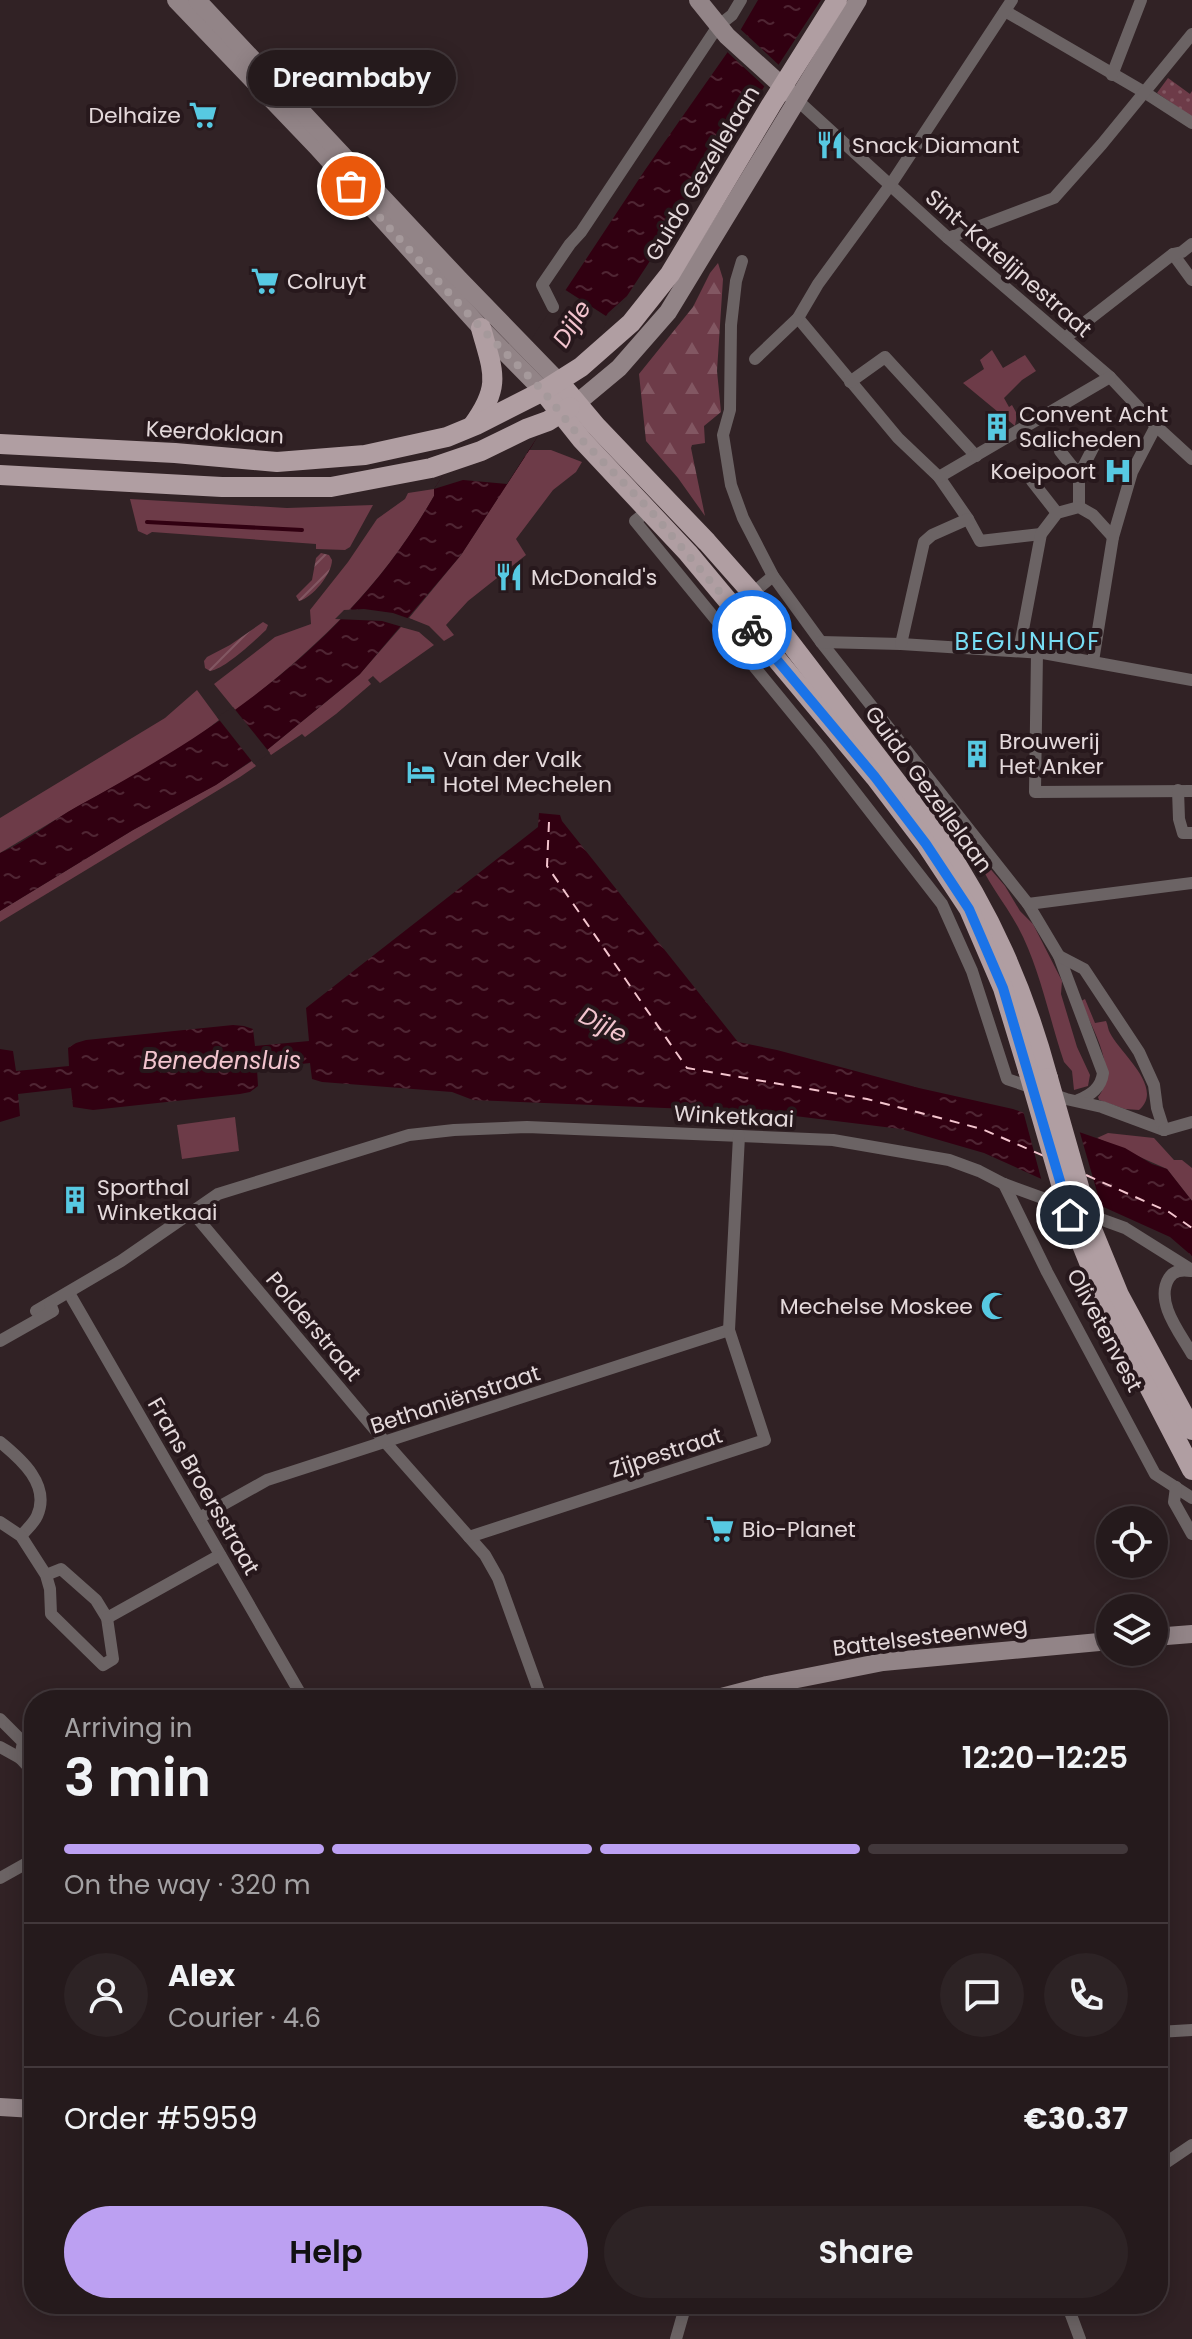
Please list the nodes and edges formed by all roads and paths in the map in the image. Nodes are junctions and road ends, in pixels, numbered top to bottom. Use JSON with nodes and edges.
{"nodes":[{"id":1,"x":176,"y":0,"type":"edge"},
{"id":2,"x":197,"y":0,"type":"edge"},
{"id":3,"x":698,"y":0,"type":"edge"},
{"id":4,"x":741,"y":0,"type":"edge"},
{"id":5,"x":837,"y":0,"type":"edge"},
{"id":6,"x":858,"y":0,"type":"edge"},
{"id":7,"x":1141,"y":0,"type":"edge"},
{"id":8,"x":1009,"y":6,"type":"edge"},
{"id":9,"x":722,"y":31,"type":"junction"},
{"id":10,"x":1192,"y":34,"type":"edge"},
{"id":11,"x":1112,"y":75,"type":"junction"},
{"id":12,"x":784,"y":88,"type":"junction"},
{"id":13,"x":1144,"y":92,"type":"junction"},
{"id":14,"x":1192,"y":123,"type":"edge"},
{"id":15,"x":891,"y":184,"type":"junction"},
{"id":16,"x":948,"y":238,"type":"junction"},
{"id":17,"x":1192,"y":244,"type":"edge"},
{"id":18,"x":1173,"y":254,"type":"junction"},
{"id":19,"x":742,"y":261,"type":"dead end"},
{"id":20,"x":1192,"y":280,"type":"edge"},
{"id":21,"x":553,"y":307,"type":"dead end"},
{"id":22,"x":798,"y":318,"type":"junction"},
{"id":23,"x":481,"y":328,"type":"junction"},
{"id":24,"x":1065,"y":338,"type":"junction"},
{"id":25,"x":521,"y":355,"type":"junction"},
{"id":26,"x":755,"y":359,"type":"dead end"},
{"id":27,"x":1110,"y":377,"type":"junction"},
{"id":28,"x":850,"y":382,"type":"junction"},
{"id":29,"x":559,"y":401,"type":"junction"},
{"id":30,"x":474,"y":426,"type":"junction"},
{"id":31,"x":1156,"y":426,"type":"junction"},
{"id":32,"x":0,"y":444,"type":"edge"},
{"id":33,"x":1093,"y":448,"type":"dead end"},
{"id":34,"x":1060,"y":451,"type":"dead end"},
{"id":35,"x":976,"y":456,"type":"junction"},
{"id":36,"x":1191,"y":457,"type":"edge"},
{"id":37,"x":0,"y":475,"type":"edge"},
{"id":38,"x":1079,"y":475,"type":"junction"},
{"id":39,"x":939,"y":477,"type":"junction"},
{"id":40,"x":1032,"y":481,"type":"dead end"},
{"id":41,"x":1079,"y":507,"type":"junction"},
{"id":42,"x":649,"y":509,"type":"junction"},
{"id":43,"x":1057,"y":513,"type":"junction"},
{"id":44,"x":968,"y":519,"type":"junction"},
{"id":45,"x":1041,"y":534,"type":"junction"},
{"id":46,"x":1113,"y":537,"type":"junction"},
{"id":47,"x":773,"y":576,"type":"junction"},
{"id":48,"x":752,"y":593,"type":"junction"},
{"id":49,"x":726,"y":616,"type":"junction"},
{"id":50,"x":821,"y":642,"type":"junction"},
{"id":51,"x":901,"y":644,"type":"junction"},
{"id":52,"x":1019,"y":651,"type":"junction"},
{"id":53,"x":1037,"y":652,"type":"junction"},
{"id":54,"x":1093,"y":661,"type":"junction"},
{"id":55,"x":1192,"y":680,"type":"edge"},
{"id":56,"x":1178,"y":790,"type":"junction"},
{"id":57,"x":1192,"y":791,"type":"edge"},
{"id":58,"x":1192,"y":833,"type":"edge"},
{"id":59,"x":1192,"y":883,"type":"edge"},
{"id":60,"x":1028,"y":904,"type":"junction"},
{"id":61,"x":1059,"y":956,"type":"junction"},
{"id":62,"x":1028,"y":1070,"type":"joint"},
{"id":63,"x":1048,"y":1078,"type":"joint"},
{"id":64,"x":1078,"y":1100,"type":"junction"},
{"id":65,"x":1192,"y":1122,"type":"edge"},
{"id":66,"x":1164,"y":1130,"type":"junction"},
{"id":67,"x":739,"y":1136,"type":"junction"},
{"id":68,"x":1004,"y":1184,"type":"junction"},
{"id":69,"x":193,"y":1213,"type":"junction"},
{"id":70,"x":1079,"y":1218,"type":"junction"},
{"id":71,"x":1192,"y":1271,"type":"edge"},
{"id":72,"x":69,"y":1293,"type":"junction"},
{"id":73,"x":50,"y":1303,"type":"junction"},
{"id":74,"x":36,"y":1311,"type":"dead end"},
{"id":75,"x":729,"y":1330,"type":"junction"},
{"id":76,"x":0,"y":1341,"type":"edge"},
{"id":77,"x":1192,"y":1354,"type":"edge"},
{"id":78,"x":1192,"y":1430,"type":"edge"},
{"id":79,"x":0,"y":1442,"type":"edge"},
{"id":80,"x":386,"y":1443,"type":"junction"},
{"id":81,"x":1192,"y":1470,"type":"edge"},
{"id":82,"x":1176,"y":1487,"type":"junction"},
{"id":83,"x":1192,"y":1498,"type":"edge"},
{"id":84,"x":199,"y":1518,"type":"junction"},
{"id":85,"x":0,"y":1522,"type":"edge"},
{"id":86,"x":1192,"y":1534,"type":"edge"},
{"id":87,"x":21,"y":1536,"type":"junction"},
{"id":88,"x":469,"y":1537,"type":"junction"},
{"id":89,"x":220,"y":1555,"type":"junction"},
{"id":90,"x":46,"y":1575,"type":"junction"},
{"id":91,"x":107,"y":1618,"type":"junction"},
{"id":92,"x":1192,"y":1634,"type":"edge"},
{"id":93,"x":1168,"y":1636,"type":"edge"},
{"id":94,"x":1096,"y":1642,"type":"edge"},
{"id":95,"x":298,"y":1690,"type":"edge"},
{"id":96,"x":538,"y":1690,"type":"edge"},
{"id":97,"x":748,"y":1690,"type":"edge"},
{"id":98,"x":0,"y":1719,"type":"edge"},
{"id":99,"x":0,"y":1747,"type":"edge"},
{"id":100,"x":20,"y":1758,"type":"junction"},
{"id":101,"x":24,"y":1762,"type":"edge"},
{"id":102,"x":24,"y":1865,"type":"edge"},
{"id":103,"x":0,"y":1878,"type":"edge"},
{"id":104,"x":1192,"y":2030,"type":"edge"},
{"id":105,"x":1168,"y":2031,"type":"edge"},
{"id":106,"x":0,"y":2107,"type":"edge"},
{"id":107,"x":24,"y":2108,"type":"edge"},
{"id":108,"x":1192,"y":2145,"type":"edge"},
{"id":109,"x":1168,"y":2161,"type":"edge"},
{"id":110,"x":683,"y":2314,"type":"edge"},
{"id":111,"x":1071,"y":2314,"type":"edge"},
{"id":112,"x":676,"y":2339,"type":"edge"},
{"id":113,"x":1080,"y":2339,"type":"edge"}],
"edges":[{"from":1,"to":23,"type":"main road"},
{"from":2,"to":25,"type":"main road"},
{"from":3,"to":9,"type":"main road"},
{"from":4,"to":9,"type":"street"},
{"from":5,"to":12,"type":"main road"},
{"from":6,"to":12,"type":"main road"},
{"from":7,"to":11,"type":"street"},
{"from":8,"to":11,"type":"street"},
{"from":8,"to":15,"type":"street"},
{"from":9,"to":12,"type":"main road"},
{"from":9,"to":21,"type":"street"},
{"from":10,"to":13,"type":"street"},
{"from":11,"to":13,"type":"street"},
{"from":12,"to":15,"type":"street","name":"Sint-Katelijnestraat"},
{"from":12,"to":29,"type":"main road","name":"Guido Gezellelaan"},
{"from":12,"to":29,"type":"main road","name":"Guido Gezellelaan"},
{"from":13,"to":14,"type":"street"},
{"from":13,"to":16,"type":"street"},
{"from":15,"to":16,"type":"street","name":"Sint-Katelijnestraat"},
{"from":15,"to":22,"type":"street"},
{"from":16,"to":24,"type":"street","name":"Sint-Katelijnestraat"},
{"from":17,"to":18,"type":"street"},
{"from":18,"to":20,"type":"street"},
{"from":18,"to":24,"type":"street"},
{"from":19,"to":47,"type":"street","name":"Guido Gezellelaan"},
{"from":22,"to":26,"type":"street"},
{"from":22,"to":28,"type":"street"},
{"from":23,"to":25,"type":"main road"},
{"from":23,"to":30,"type":"main road"},
{"from":24,"to":27,"type":"street","name":"Sint-Katelijnestraat"},
{"from":25,"to":29,"type":"main road"},
{"from":27,"to":31,"type":"street","name":"Sint-Katelijnestraat"},
{"from":27,"to":35,"type":"street"},
{"from":28,"to":35,"type":"street"},
{"from":28,"to":39,"type":"street"},
{"from":29,"to":30,"type":"main road","name":"Keerdoklaan"},
{"from":29,"to":37,"type":"main road"},
{"from":29,"to":42,"type":"main road","name":"Guido Gezellelaan"},
{"from":30,"to":32,"type":"main road","name":"Keerdoklaan"},
{"from":31,"to":36,"type":"street","name":"Sint-Katelijnestraat"},
{"from":31,"to":46,"type":"street"},
{"from":33,"to":38,"type":"street"},
{"from":34,"to":38,"type":"street"},
{"from":35,"to":39,"type":"street"},
{"from":38,"to":41,"type":"street"},
{"from":39,"to":44,"type":"street"},
{"from":40,"to":43,"type":"street"},
{"from":41,"to":43,"type":"street"},
{"from":41,"to":46,"type":"street"},
{"from":42,"to":48,"type":"main road","name":"Guido Gezellelaan"},
{"from":42,"to":49,"type":"main road","name":"Guido Gezellelaan"},
{"from":43,"to":45,"type":"street"},
{"from":44,"to":45,"type":"street"},
{"from":44,"to":51,"type":"street"},
{"from":45,"to":52,"type":"street"},
{"from":46,"to":54,"type":"street"},
{"from":47,"to":48,"type":"street"},
{"from":47,"to":50,"type":"street","name":"Guido Gezellelaan"},
{"from":48,"to":49,"type":"street"},
{"from":48,"to":63,"type":"main road","name":"Guido Gezellelaan"},
{"from":49,"to":62,"type":"main road","name":"Guido Gezellelaan"},
{"from":49,"to":64,"type":"street","name":"Guido Gezellelaan"},
{"from":50,"to":51,"type":"street"},
{"from":50,"to":60,"type":"street","name":"Guido Gezellelaan"},
{"from":51,"to":52,"type":"street"},
{"from":52,"to":53,"type":"street"},
{"from":53,"to":54,"type":"street"},
{"from":53,"to":56,"type":"street"},
{"from":54,"to":55,"type":"street"},
{"from":56,"to":57,"type":"street"},
{"from":56,"to":58,"type":"street"},
{"from":59,"to":60,"type":"street"},
{"from":60,"to":61,"type":"street","name":"Guido Gezellelaan"},
{"from":61,"to":64,"type":"street","name":"Guido Gezellelaan"},
{"from":61,"to":66,"type":"street","name":"Guido Gezellelaan"},
{"from":62,"to":70,"type":"main road","name":"Olivetenvest","bridge":true},
{"from":63,"to":70,"type":"main road","name":"Olivetenvest","bridge":true},
{"from":64,"to":66,"type":"street","name":"Guido Gezellelaan"},
{"from":65,"to":66,"type":"street"},
{"from":67,"to":68,"type":"street","name":"Winketkaai"},
{"from":67,"to":69,"type":"street","name":"Winketkaai"},
{"from":67,"to":75,"type":"street"},
{"from":68,"to":71,"type":"street"},
{"from":68,"to":82,"type":"street","name":"Olivetenvest"},
{"from":69,"to":72,"type":"street"},
{"from":69,"to":80,"type":"street","name":"Polderstraat"},
{"from":70,"to":78,"type":"main road","name":"Olivetenvest"},
{"from":70,"to":81,"type":"main road","name":"Olivetenvest"},
{"from":71,"to":77,"type":"street"},
{"from":72,"to":73,"type":"street"},
{"from":72,"to":84,"type":"street","name":"Frans Broersstraat"},
{"from":73,"to":74,"type":"street"},
{"from":73,"to":76,"type":"street"},
{"from":75,"to":80,"type":"street","name":"Bethaniënstraat"},
{"from":75,"to":88,"type":"street","name":"Zijpestraat"},
{"from":79,"to":87,"type":"street"},
{"from":80,"to":84,"type":"street","name":"Bethaniënstraat"},
{"from":80,"to":88,"type":"street","name":"Polderstraat"},
{"from":82,"to":83,"type":"street","name":"Olivetenvest"},
{"from":82,"to":86,"type":"street"},
{"from":84,"to":89,"type":"street","name":"Frans Broersstraat"},
{"from":85,"to":87,"type":"street"},
{"from":87,"to":90,"type":"street"},
{"from":88,"to":96,"type":"street","name":"Polderstraat"},
{"from":89,"to":91,"type":"street"},
{"from":89,"to":95,"type":"street","name":"Frans Broersstraat"},
{"from":90,"to":91,"type":"street"},
{"from":90,"to":91,"type":"street"},
{"from":92,"to":93,"type":"main road"},
{"from":94,"to":97,"type":"main road","name":"Battelsesteenweg"},
{"from":98,"to":100,"type":"street"},
{"from":99,"to":100,"type":"street"},
{"from":100,"to":101,"type":"street"},
{"from":102,"to":103,"type":"street"},
{"from":104,"to":105,"type":"street"},
{"from":106,"to":107,"type":"main road"},
{"from":108,"to":109,"type":"street"},
{"from":110,"to":112,"type":"street"},
{"from":111,"to":113,"type":"street"}]}
